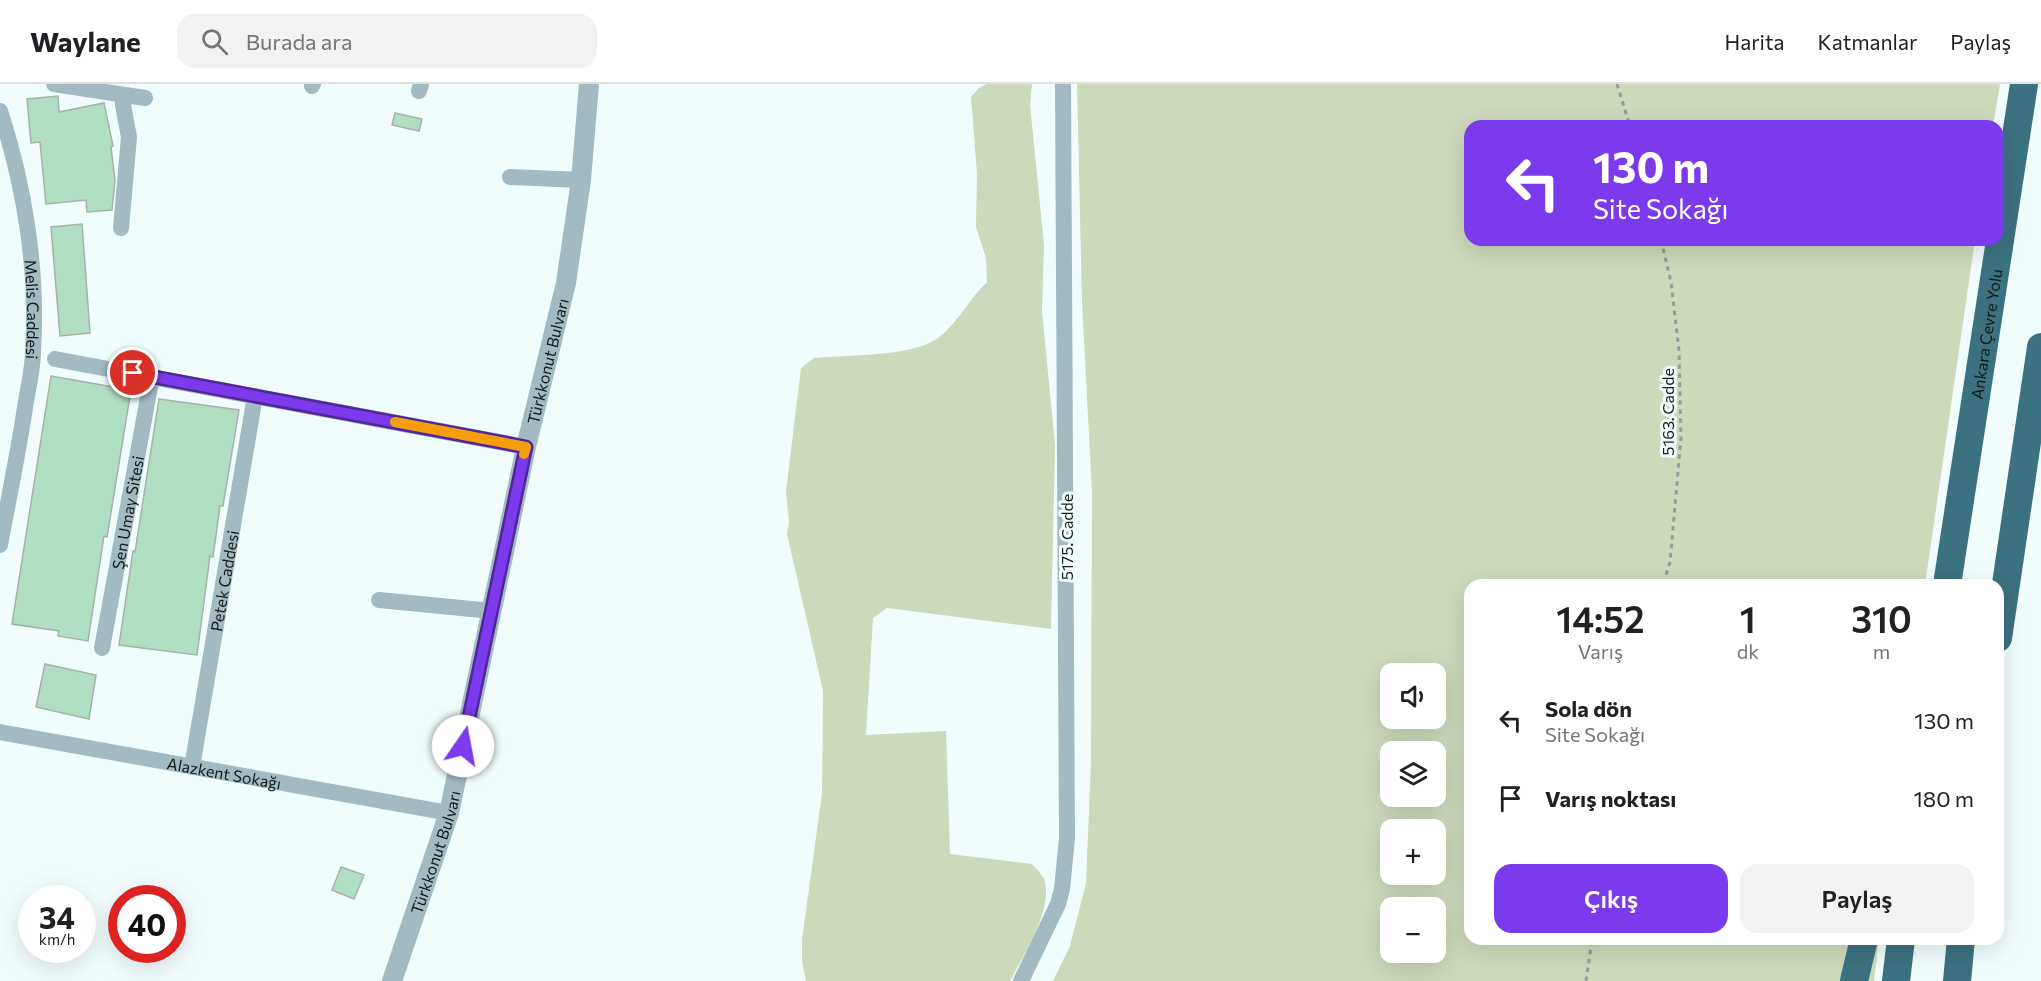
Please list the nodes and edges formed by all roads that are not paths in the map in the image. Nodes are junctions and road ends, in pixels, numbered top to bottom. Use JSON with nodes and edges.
{"nodes":[{"id":1,"x":54,"y":84,"type":"edge"},
{"id":2,"x":589,"y":84,"type":"edge"},
{"id":3,"x":1063,"y":84,"type":"edge"},
{"id":4,"x":2024,"y":84,"type":"edge"},
{"id":5,"x":123,"y":96,"type":"junction"},
{"id":6,"x":145,"y":98,"type":"dead end"},
{"id":7,"x":0,"y":111,"type":"edge"},
{"id":8,"x":510,"y":177,"type":"dead end"},
{"id":9,"x":581,"y":180,"type":"junction"},
{"id":10,"x":2004,"y":214,"type":"edge"},
{"id":11,"x":121,"y":228,"type":"dead end"},
{"id":12,"x":1999,"y":246,"type":"edge"},
{"id":13,"x":2041,"y":346,"type":"edge"},
{"id":14,"x":55,"y":358,"type":"dead end"},
{"id":15,"x":152,"y":376,"type":"junction"},
{"id":16,"x":255,"y":396,"type":"junction"},
{"id":17,"x":526,"y":447,"type":"junction"},
{"id":18,"x":5,"y":487,"type":"edge"},
{"id":19,"x":0,"y":545,"type":"edge"},
{"id":20,"x":1948,"y":579,"type":"edge"},
{"id":21,"x":2004,"y":597,"type":"edge"},
{"id":22,"x":379,"y":600,"type":"dead end"},
{"id":23,"x":492,"y":611,"type":"junction"},
{"id":24,"x":102,"y":648,"type":"dead end"},
{"id":25,"x":0,"y":732,"type":"edge"},
{"id":26,"x":192,"y":766,"type":"junction"},
{"id":27,"x":449,"y":813,"type":"junction"},
{"id":28,"x":1863,"y":945,"type":"edge"},
{"id":29,"x":1900,"y":945,"type":"edge"},
{"id":30,"x":1961,"y":945,"type":"edge"},
{"id":31,"x":392,"y":981,"type":"edge"},
{"id":32,"x":1021,"y":981,"type":"edge"},
{"id":33,"x":1854,"y":981,"type":"edge"},
{"id":34,"x":1896,"y":981,"type":"edge"},
{"id":35,"x":1957,"y":981,"type":"edge"}],
"edges":[{"from":1,"to":5,"type":"street"},
{"from":2,"to":9,"type":"street","name":"Türkkonut Bulvarı"},
{"from":3,"to":32,"type":"street","name":"5175. Cadde"},
{"from":4,"to":10,"type":"highway","name":"Ankara Çevre Yolu"},
{"from":5,"to":6,"type":"street"},
{"from":5,"to":11,"type":"street"},
{"from":7,"to":18,"type":"street","name":"Melis Caddesi"},
{"from":8,"to":9,"type":"street"},
{"from":9,"to":17,"type":"street","name":"Türkkonut Bulvarı"},
{"from":12,"to":20,"type":"highway","name":"Ankara Çevre Yolu"},
{"from":13,"to":21,"type":"highway"},
{"from":14,"to":15,"type":"street"},
{"from":15,"to":16,"type":"street"},
{"from":15,"to":24,"type":"street","name":"Şen Umay Sitesi"},
{"from":16,"to":17,"type":"street"},
{"from":16,"to":26,"type":"street","name":"Petek Caddesi"},
{"from":17,"to":23,"type":"street","name":"Türkkonut Bulvarı"},
{"from":18,"to":19,"type":"street","name":"Melis Caddesi"},
{"from":22,"to":23,"type":"street"},
{"from":23,"to":27,"type":"street","name":"Türkkonut Bulvarı"},
{"from":25,"to":26,"type":"street","name":"Alazkent Sokağı"},
{"from":26,"to":27,"type":"street","name":"Alazkent Sokağı"},
{"from":27,"to":31,"type":"street","name":"Türkkonut Bulvarı"},
{"from":28,"to":33,"type":"highway"},
{"from":29,"to":34,"type":"highway"},
{"from":30,"to":35,"type":"highway"}]}
